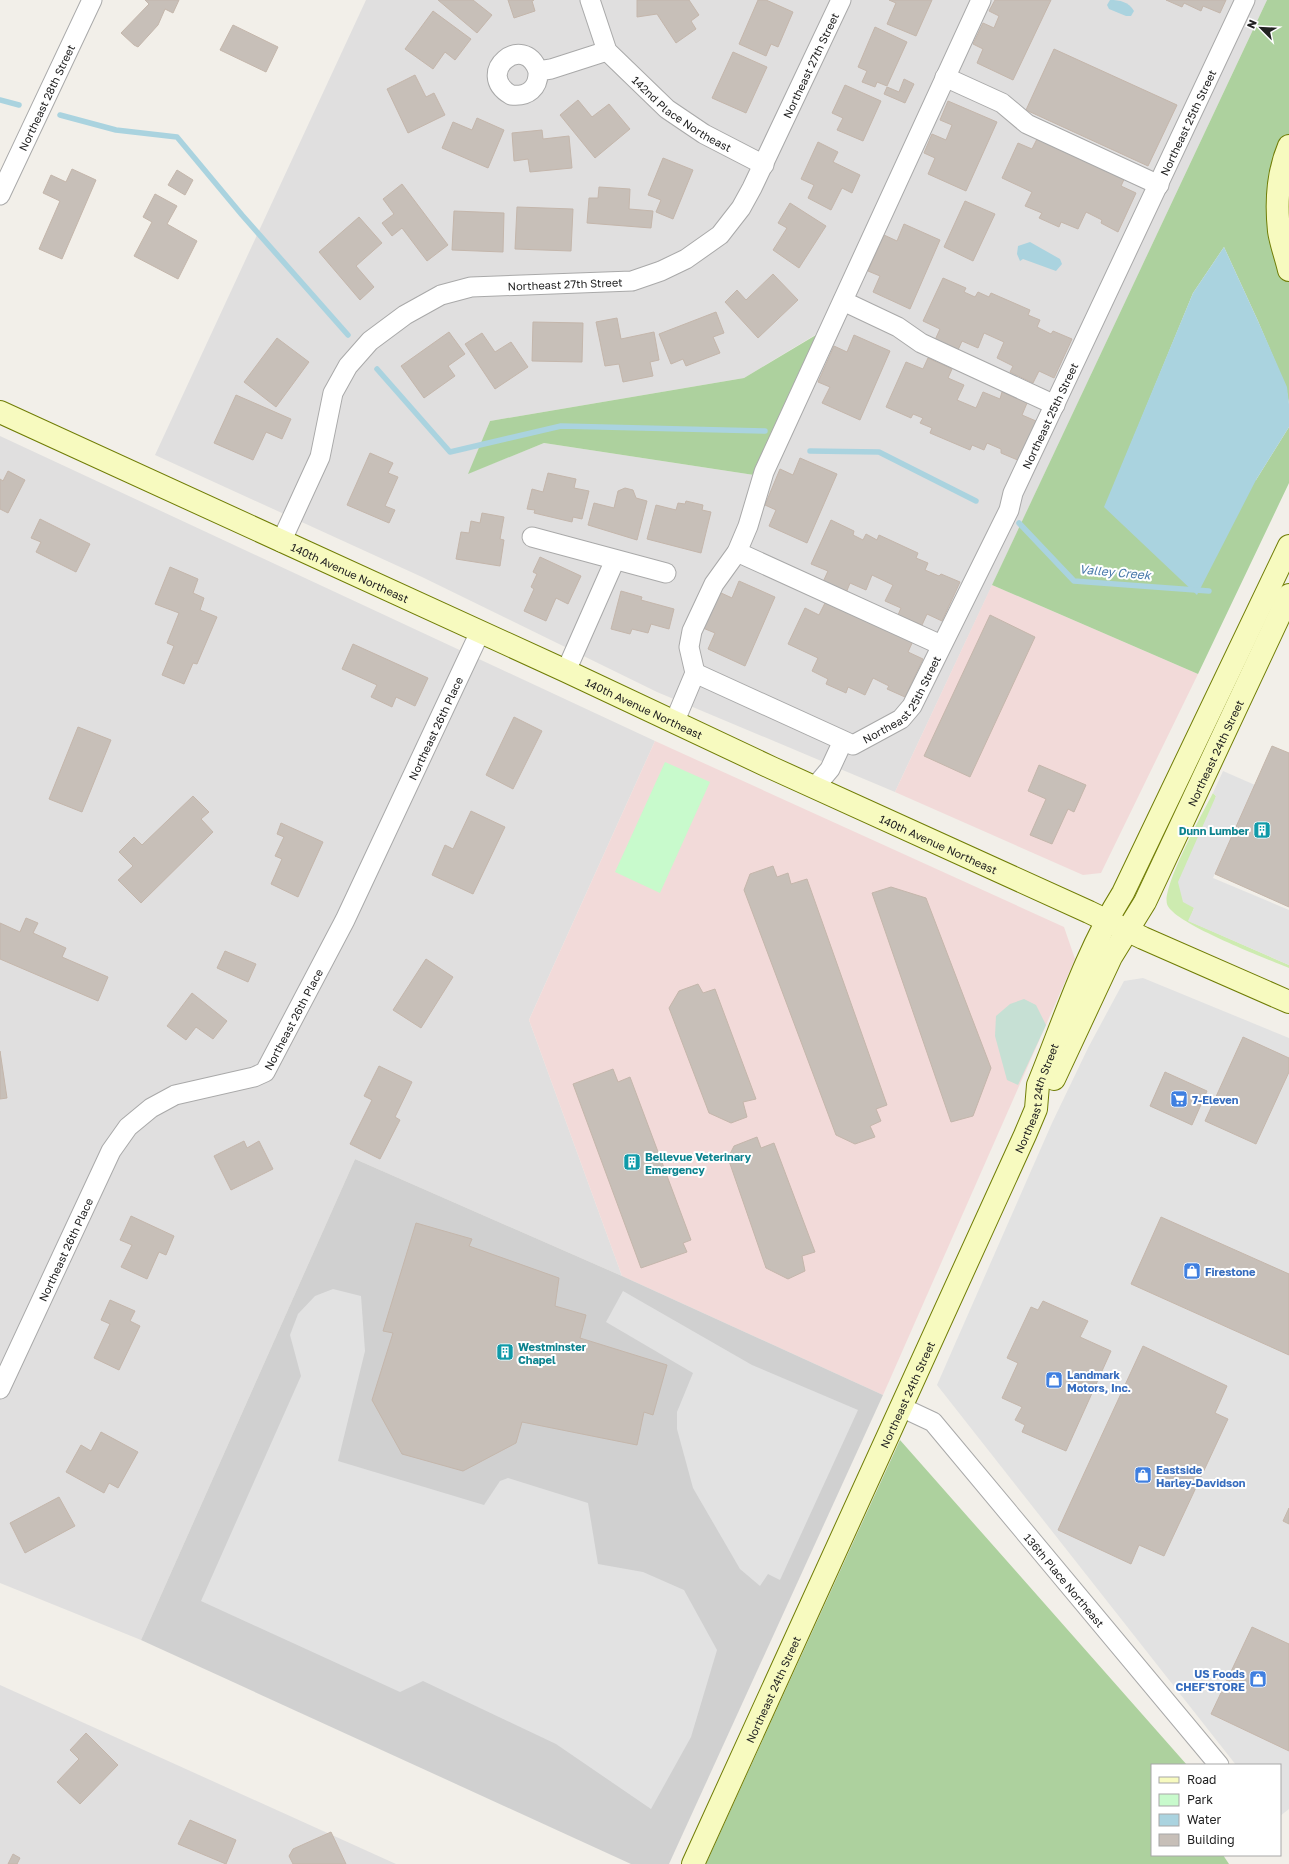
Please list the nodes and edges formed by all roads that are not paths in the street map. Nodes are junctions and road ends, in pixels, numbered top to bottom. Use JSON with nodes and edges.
{"nodes":[{"id":1,"x":92,"y":0,"type":"edge"},
{"id":2,"x":590,"y":0,"type":"edge"},
{"id":3,"x":841,"y":0,"type":"edge"},
{"id":4,"x":982,"y":0,"type":"edge"},
{"id":5,"x":1245,"y":0,"type":"edge"},
{"id":6,"x":607,"y":51,"type":"junction"},
{"id":7,"x":538,"y":71,"type":"dead end"},
{"id":8,"x":945,"y":77,"type":"junction"},
{"id":9,"x":1289,"y":146,"type":"edge"},
{"id":10,"x":764,"y":165,"type":"junction"},
{"id":11,"x":1159,"y":185,"type":"junction"},
{"id":12,"x":0,"y":195,"type":"edge"},
{"id":13,"x":1289,"y":270,"type":"edge"},
{"id":14,"x":843,"y":301,"type":"junction"},
{"id":15,"x":1055,"y":405,"type":"junction"},
{"id":16,"x":0,"y":412,"type":"edge"},
{"id":17,"x":532,"y":537,"type":"dead end"},
{"id":18,"x":281,"y":542,"type":"junction"},
{"id":19,"x":1289,"y":546,"type":"edge"},
{"id":20,"x":737,"y":552,"type":"junction"},
{"id":21,"x":615,"y":560,"type":"junction"},
{"id":22,"x":666,"y":573,"type":"dead end"},
{"id":23,"x":1289,"y":594,"type":"edge"},
{"id":24,"x":480,"y":632,"type":"junction"},
{"id":25,"x":941,"y":645,"type":"junction"},
{"id":26,"x":566,"y":671,"type":"junction"},
{"id":27,"x":695,"y":673,"type":"junction"},
{"id":28,"x":674,"y":723,"type":"junction"},
{"id":29,"x":843,"y":740,"type":"junction"},
{"id":30,"x":815,"y":787,"type":"junction"},
{"id":31,"x":1106,"y":920,"type":"junction"},
{"id":32,"x":1128,"y":931,"type":"junction"},
{"id":33,"x":1289,"y":1002,"type":"edge"},
{"id":34,"x":1036,"y":1109,"type":"junction"},
{"id":35,"x":0,"y":1389,"type":"edge"},
{"id":36,"x":901,"y":1407,"type":"junction"},
{"id":37,"x":1217,"y":1764,"type":"edge"},
{"id":38,"x":693,"y":1864,"type":"edge"}],
"edges":[{"from":1,"to":12,"type":"street","name":"Northeast 28th Street"},
{"from":2,"to":6,"type":"street","name":"142nd Place Northeast"},
{"from":3,"to":10,"type":"street","name":"Northeast 27th Street"},
{"from":4,"to":8,"type":"street"},
{"from":5,"to":11,"type":"street","name":"Northeast 25th Street"},
{"from":6,"to":7,"type":"street"},
{"from":6,"to":10,"type":"street","name":"142nd Place Northeast"},
{"from":8,"to":11,"type":"street"},
{"from":8,"to":14,"type":"street"},
{"from":9,"to":13,"type":"street"},
{"from":10,"to":18,"type":"street","name":"Northeast 27th Street"},
{"from":11,"to":15,"type":"street","name":"Northeast 25th Street"},
{"from":14,"to":15,"type":"street"},
{"from":14,"to":20,"type":"street"},
{"from":15,"to":25,"type":"street","name":"Northeast 25th Street"},
{"from":16,"to":18,"type":"street","name":"140th Avenue Northeast"},
{"from":17,"to":21,"type":"street"},
{"from":18,"to":24,"type":"street","name":"140th Avenue Northeast"},
{"from":19,"to":31,"type":"street","name":"Northeast 24th Street"},
{"from":20,"to":25,"type":"street"},
{"from":20,"to":27,"type":"street"},
{"from":21,"to":22,"type":"street"},
{"from":21,"to":26,"type":"street"},
{"from":23,"to":32,"type":"street","name":"Northeast 24th Street"},
{"from":24,"to":26,"type":"street","name":"140th Avenue Northeast"},
{"from":24,"to":35,"type":"street","name":"Northeast 26th Place"},
{"from":25,"to":29,"type":"street","name":"Northeast 25th Street"},
{"from":26,"to":28,"type":"street","name":"140th Avenue Northeast"},
{"from":27,"to":28,"type":"street"},
{"from":27,"to":29,"type":"street"},
{"from":28,"to":30,"type":"street","name":"140th Avenue Northeast"},
{"from":29,"to":30,"type":"street","name":"Northeast 25th Street"},
{"from":30,"to":31,"type":"street","name":"140th Avenue Northeast"},
{"from":31,"to":32,"type":"street","name":"140th Avenue Northeast"},
{"from":31,"to":34,"type":"street","name":"Northeast 24th Street"},
{"from":32,"to":33,"type":"street","name":"140th Avenue Northeast"},
{"from":32,"to":34,"type":"street","name":"Northeast 24th Street"},
{"from":34,"to":36,"type":"street","name":"Northeast 24th Street"},
{"from":36,"to":37,"type":"street","name":"136th Place Northeast"},
{"from":36,"to":38,"type":"street","name":"Northeast 24th Street"}]}
